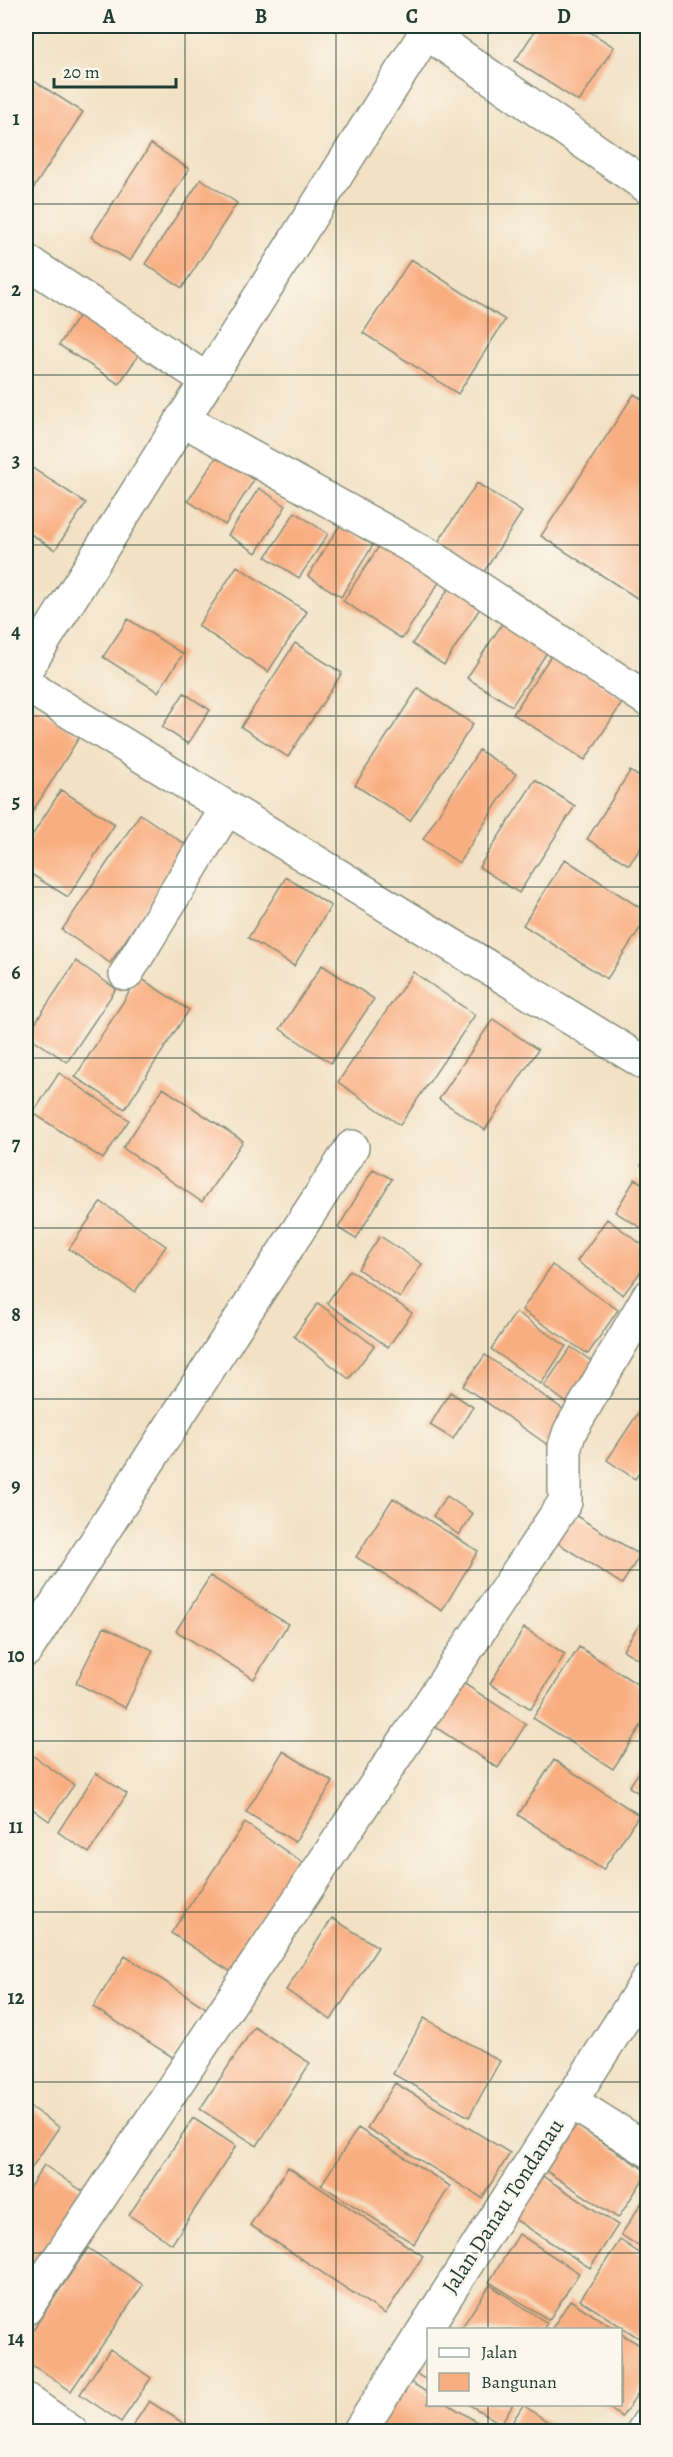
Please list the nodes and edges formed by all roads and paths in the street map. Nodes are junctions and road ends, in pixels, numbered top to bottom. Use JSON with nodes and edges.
{"nodes":[{"id":1,"x":428,"y":29,"type":"edge"},
{"id":2,"x":648,"y":188,"type":"edge"},
{"id":3,"x":26,"y":261,"type":"edge"},
{"id":4,"x":207,"y":380,"type":"junction"},
{"id":5,"x":182,"y":419,"type":"junction"},
{"id":6,"x":26,"y":669,"type":"edge"},
{"id":7,"x":26,"y":685,"type":"edge"},
{"id":8,"x":648,"y":700,"type":"edge"},
{"id":9,"x":228,"y":808,"type":"junction"},
{"id":10,"x":126,"y":974,"type":"dead end"},
{"id":11,"x":648,"y":1065,"type":"edge"},
{"id":12,"x":352,"y":1147,"type":"dead end"},
{"id":13,"x":648,"y":1297,"type":"edge"},
{"id":14,"x":26,"y":1650,"type":"edge"},
{"id":15,"x":648,"y":1980,"type":"edge"},
{"id":16,"x":570,"y":2101,"type":"junction"},
{"id":17,"x":648,"y":2150,"type":"edge"},
{"id":18,"x":26,"y":2308,"type":"edge"},
{"id":19,"x":26,"y":2400,"type":"edge"},
{"id":20,"x":648,"y":2424,"type":"edge"},
{"id":21,"x":71,"y":2432,"type":"edge"},
{"id":22,"x":359,"y":2432,"type":"edge"},
{"id":23,"x":643,"y":2432,"type":"edge"}],
"edges":[{"from":1,"to":2,"type":"street"},
{"from":1,"to":4,"type":"street"},
{"from":3,"to":4,"type":"street"},
{"from":4,"to":5,"type":"street"},
{"from":5,"to":6,"type":"street"},
{"from":5,"to":8,"type":"street"},
{"from":7,"to":9,"type":"street"},
{"from":9,"to":10,"type":"street"},
{"from":9,"to":11,"type":"street"},
{"from":12,"to":14,"type":"street"},
{"from":13,"to":18,"type":"street"},
{"from":15,"to":16,"type":"street","name":"Jalan Danau Tondanau"},
{"from":16,"to":17,"type":"street"},
{"from":16,"to":22,"type":"street","name":"Jalan Danau Tondanau"},
{"from":19,"to":21,"type":"street"},
{"from":20,"to":23,"type":"street"}]}
